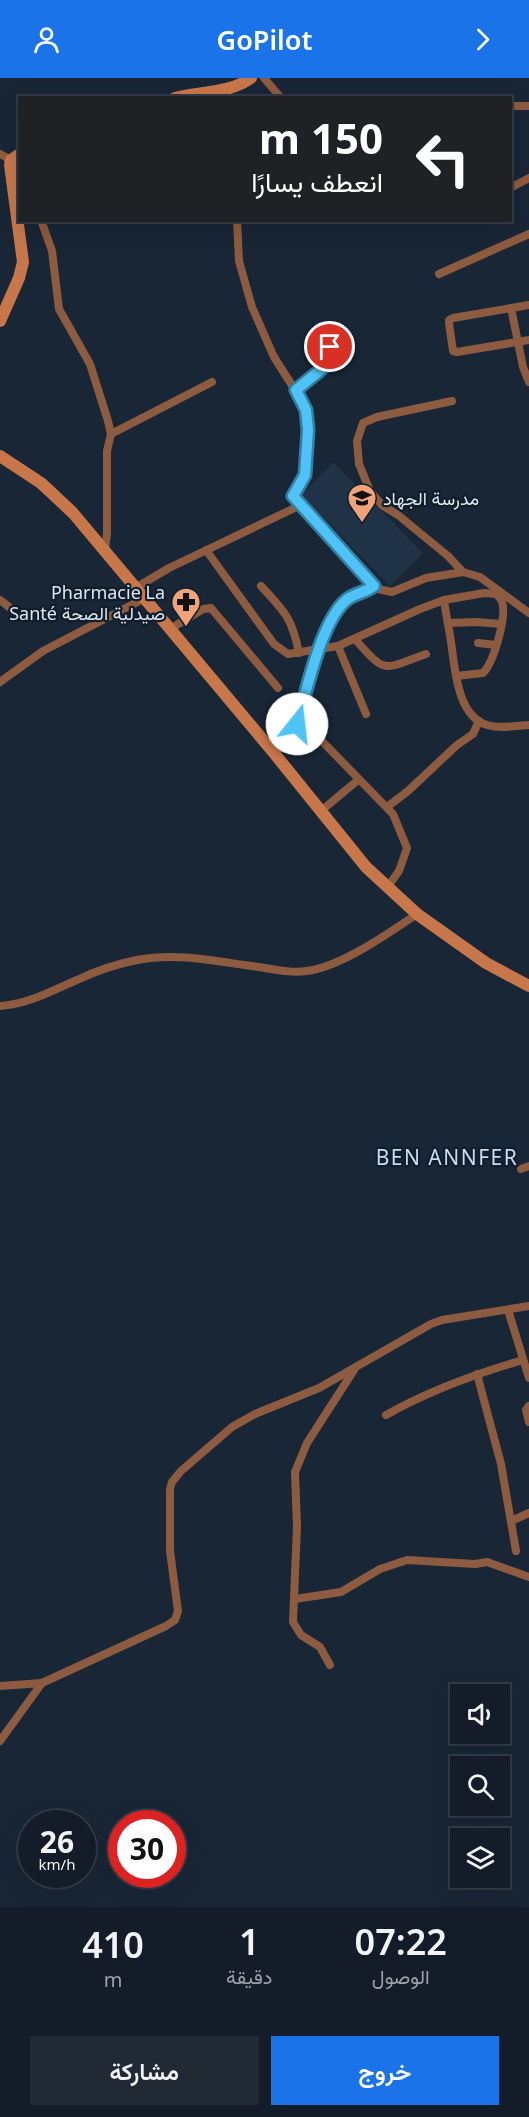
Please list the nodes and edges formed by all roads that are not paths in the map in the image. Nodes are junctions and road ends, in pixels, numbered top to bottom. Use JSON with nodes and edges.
{"nodes":[{"id":1,"x":251,"y":78,"type":"edge"},
{"id":2,"x":264,"y":78,"type":"edge"},
{"id":3,"x":213,"y":95,"type":"edge"},
{"id":4,"x":279,"y":96,"type":"edge"},
{"id":5,"x":512,"y":106,"type":"edge"},
{"id":6,"x":529,"y":106,"type":"edge"},
{"id":7,"x":13,"y":157,"type":"edge"},
{"id":8,"x":529,"y":178,"type":"edge"},
{"id":9,"x":512,"y":187,"type":"edge"},
{"id":10,"x":18,"y":210,"type":"edge"},
{"id":11,"x":19,"y":222,"type":"edge"},
{"id":12,"x":42,"y":222,"type":"edge"},
{"id":13,"x":237,"y":222,"type":"edge"},
{"id":14,"x":529,"y":234,"type":"edge"},
{"id":15,"x":439,"y":274,"type":"dead end"},
{"id":16,"x":529,"y":305,"type":"edge"},
{"id":17,"x":511,"y":308,"type":"junction"},
{"id":18,"x":0,"y":321,"type":"edge"},
{"id":19,"x":337,"y":328,"type":"dead end"},
{"id":20,"x":529,"y":340,"type":"edge"},
{"id":21,"x":519,"y":342,"type":"junction"},
{"id":22,"x":212,"y":382,"type":"dead end"},
{"id":23,"x":529,"y":382,"type":"edge"},
{"id":24,"x":296,"y":390,"type":"junction"},
{"id":25,"x":452,"y":401,"type":"dead end"},
{"id":26,"x":111,"y":434,"type":"junction"},
{"id":27,"x":0,"y":456,"type":"edge"},
{"id":28,"x":301,"y":505,"type":"junction"},
{"id":29,"x":105,"y":550,"type":"junction"},
{"id":30,"x":206,"y":550,"type":"junction"},
{"id":31,"x":463,"y":572,"type":"junction"},
{"id":32,"x":261,"y":586,"type":"dead end"},
{"id":33,"x":374,"y":586,"type":"junction"},
{"id":34,"x":137,"y":587,"type":"junction"},
{"id":35,"x":145,"y":598,"type":"junction"},
{"id":36,"x":0,"y":600,"type":"edge"},
{"id":37,"x":444,"y":600,"type":"junction"},
{"id":38,"x":9,"y":607,"type":"dead end"},
{"id":39,"x":529,"y":613,"type":"edge"},
{"id":40,"x":448,"y":623,"type":"junction"},
{"id":41,"x":501,"y":624,"type":"junction"},
{"id":42,"x":170,"y":629,"type":"junction"},
{"id":43,"x":355,"y":639,"type":"junction"},
{"id":44,"x":478,"y":643,"type":"dead end"},
{"id":45,"x":496,"y":645,"type":"junction"},
{"id":46,"x":338,"y":646,"type":"junction"},
{"id":47,"x":318,"y":650,"type":"junction"},
{"id":48,"x":300,"y":653,"type":"junction"},
{"id":49,"x":426,"y":654,"type":"dead end"},
{"id":50,"x":456,"y":676,"type":"junction"},
{"id":51,"x":0,"y":682,"type":"edge"},
{"id":52,"x":278,"y":688,"type":"dead end"},
{"id":53,"x":366,"y":714,"type":"dead end"},
{"id":54,"x":478,"y":721,"type":"junction"},
{"id":55,"x":529,"y":725,"type":"edge"},
{"id":56,"x":295,"y":737,"type":"junction"},
{"id":57,"x":274,"y":753,"type":"junction"},
{"id":58,"x":358,"y":780,"type":"junction"},
{"id":59,"x":387,"y":807,"type":"junction"},
{"id":60,"x":321,"y":811,"type":"junction"},
{"id":61,"x":387,"y":888,"type":"junction"},
{"id":62,"x":417,"y":914,"type":"junction"},
{"id":63,"x":529,"y":986,"type":"edge"},
{"id":64,"x":0,"y":1006,"type":"edge"},
{"id":65,"x":529,"y":1306,"type":"edge"},
{"id":66,"x":508,"y":1310,"type":"junction"},
{"id":67,"x":523,"y":1360,"type":"junction"},
{"id":68,"x":356,"y":1367,"type":"junction"},
{"id":69,"x":477,"y":1374,"type":"junction"},
{"id":70,"x":529,"y":1378,"type":"edge"},
{"id":71,"x":529,"y":1406,"type":"edge"},
{"id":72,"x":386,"y":1415,"type":"dead end"},
{"id":73,"x":529,"y":1422,"type":"edge"},
{"id":74,"x":529,"y":1513,"type":"edge"},
{"id":75,"x":511,"y":1521,"type":"junction"},
{"id":76,"x":516,"y":1551,"type":"dead end"},
{"id":77,"x":529,"y":1578,"type":"edge"},
{"id":78,"x":295,"y":1599,"type":"junction"},
{"id":79,"x":330,"y":1665,"type":"dead end"},
{"id":80,"x":42,"y":1683,"type":"junction"},
{"id":81,"x":0,"y":1686,"type":"edge"},
{"id":82,"x":0,"y":1741,"type":"edge"}],
"edges":[{"from":1,"to":3,"type":"street"},
{"from":2,"to":4,"type":"street"},
{"from":5,"to":6,"type":"street"},
{"from":7,"to":10,"type":"street"},
{"from":8,"to":9,"type":"street"},
{"from":11,"to":18,"type":"street"},
{"from":12,"to":26,"type":"street"},
{"from":13,"to":24,"type":"street"},
{"from":14,"to":15,"type":"street"},
{"from":16,"to":17,"type":"street"},
{"from":17,"to":21,"type":"street"},
{"from":17,"to":21,"type":"street"},
{"from":19,"to":24,"type":"street"},
{"from":20,"to":21,"type":"street"},
{"from":21,"to":23,"type":"street"},
{"from":22,"to":26,"type":"street"},
{"from":24,"to":28,"type":"street"},
{"from":25,"to":31,"type":"street"},
{"from":26,"to":29,"type":"street"},
{"from":27,"to":29,"type":"street"},
{"from":28,"to":30,"type":"street"},
{"from":28,"to":33,"type":"street"},
{"from":29,"to":34,"type":"street"},
{"from":30,"to":34,"type":"street"},
{"from":30,"to":48,"type":"street"},
{"from":31,"to":33,"type":"street"},
{"from":31,"to":39,"type":"street"},
{"from":32,"to":48,"type":"street"},
{"from":33,"to":47,"type":"street"},
{"from":34,"to":35,"type":"street"},
{"from":35,"to":42,"type":"street"},
{"from":35,"to":51,"type":"street"},
{"from":36,"to":38,"type":"street"},
{"from":37,"to":40,"type":"street"},
{"from":37,"to":41,"type":"street"},
{"from":37,"to":43,"type":"street"},
{"from":40,"to":41,"type":"street"},
{"from":40,"to":50,"type":"street"},
{"from":41,"to":45,"type":"street"},
{"from":42,"to":52,"type":"street"},
{"from":42,"to":57,"type":"street"},
{"from":43,"to":46,"type":"street"},
{"from":43,"to":49,"type":"street"},
{"from":44,"to":45,"type":"street"},
{"from":45,"to":50,"type":"street"},
{"from":46,"to":47,"type":"street"},
{"from":46,"to":53,"type":"street"},
{"from":47,"to":48,"type":"street"},
{"from":47,"to":56,"type":"street"},
{"from":50,"to":54,"type":"street"},
{"from":54,"to":55,"type":"street"},
{"from":54,"to":59,"type":"street"},
{"from":56,"to":57,"type":"street"},
{"from":56,"to":58,"type":"street"},
{"from":57,"to":60,"type":"street"},
{"from":58,"to":59,"type":"street"},
{"from":58,"to":60,"type":"street"},
{"from":59,"to":61,"type":"street"},
{"from":60,"to":61,"type":"street"},
{"from":61,"to":62,"type":"street"},
{"from":62,"to":63,"type":"street"},
{"from":62,"to":64,"type":"street"},
{"from":65,"to":66,"type":"street"},
{"from":66,"to":67,"type":"street"},
{"from":66,"to":68,"type":"street"},
{"from":67,"to":69,"type":"street"},
{"from":67,"to":70,"type":"street"},
{"from":68,"to":78,"type":"street"},
{"from":68,"to":80,"type":"street"},
{"from":69,"to":72,"type":"street"},
{"from":69,"to":75,"type":"street"},
{"from":71,"to":73,"type":"street"},
{"from":74,"to":75,"type":"street"},
{"from":75,"to":76,"type":"street"},
{"from":77,"to":78,"type":"street"},
{"from":78,"to":79,"type":"street"},
{"from":80,"to":81,"type":"street"},
{"from":80,"to":82,"type":"street"}]}
